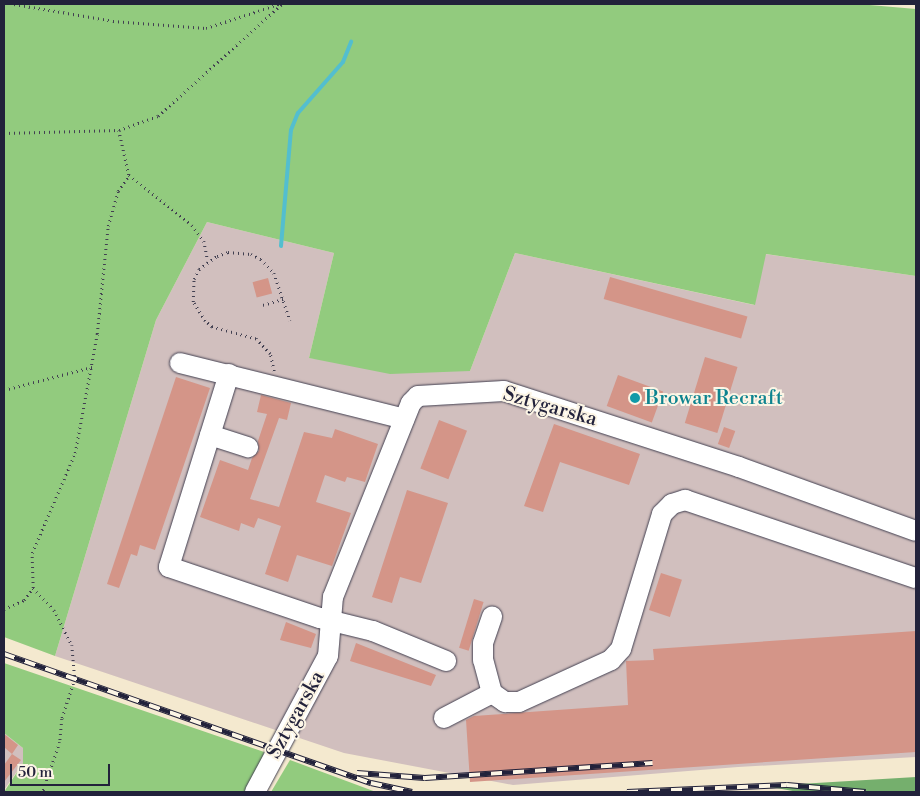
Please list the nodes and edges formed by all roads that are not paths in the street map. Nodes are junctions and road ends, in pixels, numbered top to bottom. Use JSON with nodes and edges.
{"nodes":[{"id":1,"x":180,"y":362,"type":"dead end"},
{"id":2,"x":229,"y":374,"type":"junction"},
{"id":3,"x":404,"y":419,"type":"junction"},
{"id":4,"x":210,"y":435,"type":"junction"},
{"id":5,"x":248,"y":447,"type":"dead end"},
{"id":6,"x":916,"y":532,"type":"edge"},
{"id":7,"x":916,"y":578,"type":"edge"},
{"id":8,"x":492,"y":617,"type":"dead end"},
{"id":9,"x":332,"y":620,"type":"junction"},
{"id":10,"x":446,"y":661,"type":"dead end"},
{"id":11,"x":492,"y":693,"type":"junction"},
{"id":12,"x":444,"y":718,"type":"dead end"},
{"id":13,"x":254,"y":792,"type":"edge"}],
"edges":[{"from":1,"to":2,"type":"street"},
{"from":2,"to":3,"type":"street"},
{"from":2,"to":4,"type":"street"},
{"from":3,"to":6,"type":"street","name":"Sztygarska"},
{"from":3,"to":9,"type":"street","name":"Sztygarska"},
{"from":4,"to":5,"type":"street"},
{"from":4,"to":9,"type":"street"},
{"from":7,"to":11,"type":"street"},
{"from":8,"to":11,"type":"street"},
{"from":9,"to":10,"type":"street"},
{"from":9,"to":13,"type":"street","name":"Sztygarska"},
{"from":11,"to":12,"type":"street"}]}
